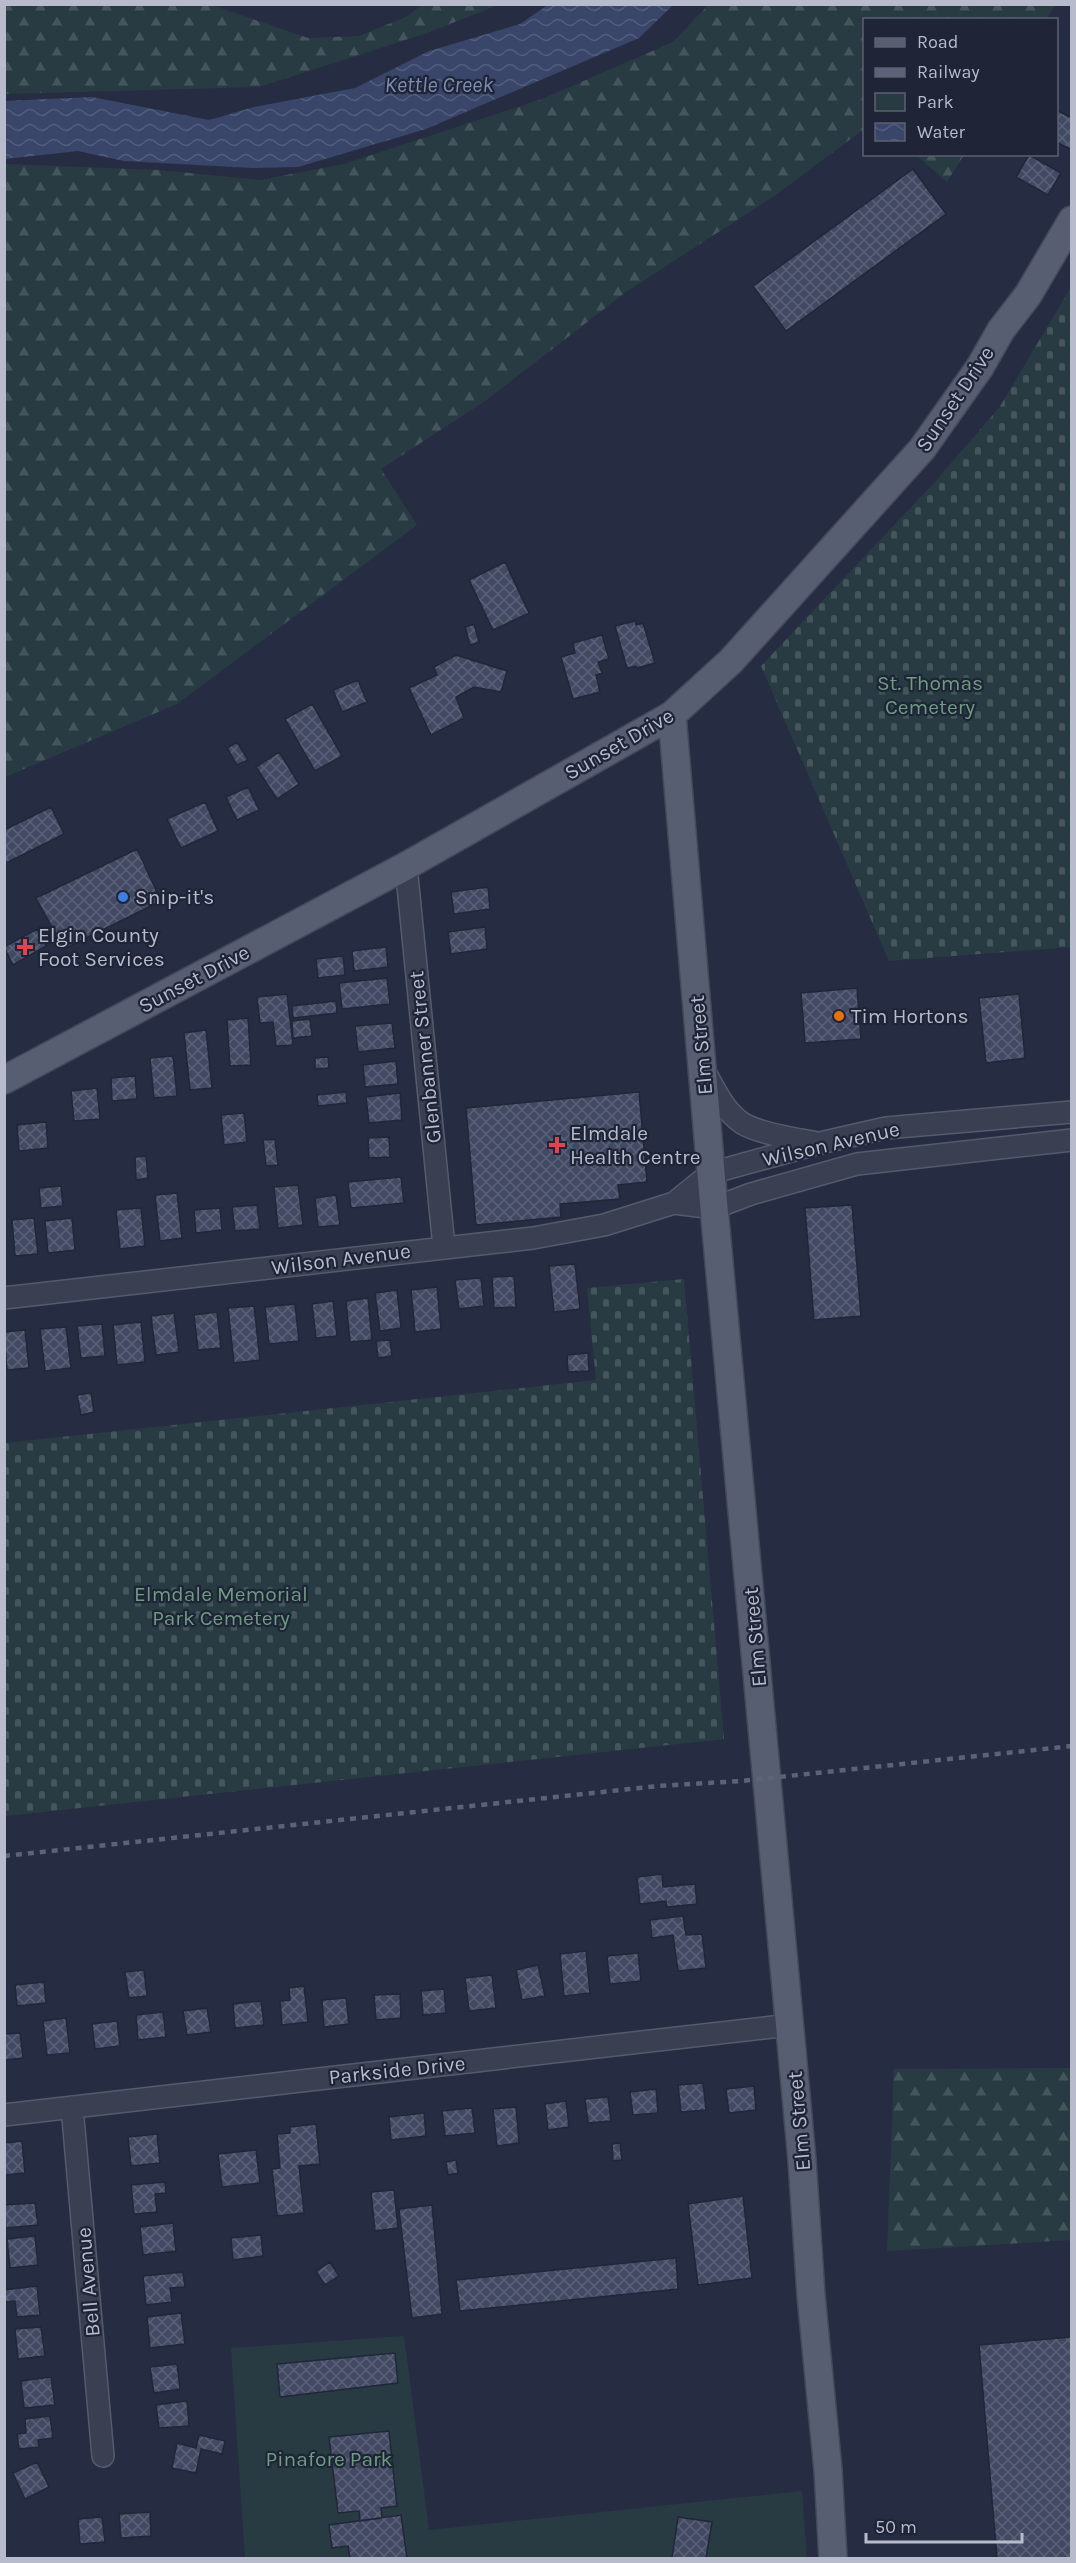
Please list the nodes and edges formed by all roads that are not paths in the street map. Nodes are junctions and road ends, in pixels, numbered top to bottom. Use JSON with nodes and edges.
{"nodes":[{"id":1,"x":1071,"y":219,"type":"edge"},
{"id":2,"x":672,"y":715,"type":"junction"},
{"id":3,"x":406,"y":866,"type":"junction"},
{"id":4,"x":703,"y":1070,"type":"junction"},
{"id":5,"x":4,"y":1080,"type":"edge"},
{"id":6,"x":1070,"y":1112,"type":"edge"},
{"id":7,"x":1071,"y":1133,"type":"edge"},
{"id":8,"x":1071,"y":1140,"type":"edge"},
{"id":9,"x":820,"y":1143,"type":"junction"},
{"id":10,"x":711,"y":1173,"type":"junction"},
{"id":11,"x":674,"y":1203,"type":"junction"},
{"id":12,"x":714,"y":1208,"type":"junction"},
{"id":13,"x":444,"y":1247,"type":"junction"},
{"id":14,"x":4,"y":1298,"type":"edge"},
{"id":15,"x":790,"y":2025,"type":"junction"},
{"id":16,"x":72,"y":2107,"type":"junction"},
{"id":17,"x":4,"y":2115,"type":"edge"},
{"id":18,"x":103,"y":2456,"type":"dead end"},
{"id":19,"x":833,"y":2559,"type":"edge"}],
"edges":[{"from":1,"to":2,"type":"main road","name":"Sunset Drive"},
{"from":2,"to":3,"type":"main road","name":"Sunset Drive"},
{"from":2,"to":4,"type":"main road","name":"Elm Street"},
{"from":3,"to":5,"type":"main road","name":"Sunset Drive"},
{"from":3,"to":13,"type":"street","name":"Glenbanner Street"},
{"from":4,"to":9,"type":"street"},
{"from":4,"to":10,"type":"main road","name":"Elm Street"},
{"from":6,"to":7,"type":"street"},
{"from":6,"to":9,"type":"street","name":"Wilson Avenue"},
{"from":8,"to":12,"type":"street","name":"Wilson Avenue"},
{"from":9,"to":10,"type":"street","name":"Wilson Avenue"},
{"from":10,"to":11,"type":"street","name":"Wilson Avenue"},
{"from":10,"to":12,"type":"main road","name":"Elm Street"},
{"from":11,"to":12,"type":"street","name":"Wilson Avenue"},
{"from":11,"to":13,"type":"street","name":"Wilson Avenue"},
{"from":12,"to":15,"type":"main road","name":"Elm Street"},
{"from":13,"to":14,"type":"street","name":"Wilson Avenue"},
{"from":15,"to":16,"type":"street","name":"Parkside Drive"},
{"from":15,"to":19,"type":"main road","name":"Elm Street"},
{"from":16,"to":17,"type":"street","name":"Parkside Drive"},
{"from":16,"to":18,"type":"street","name":"Bell Avenue"}]}
